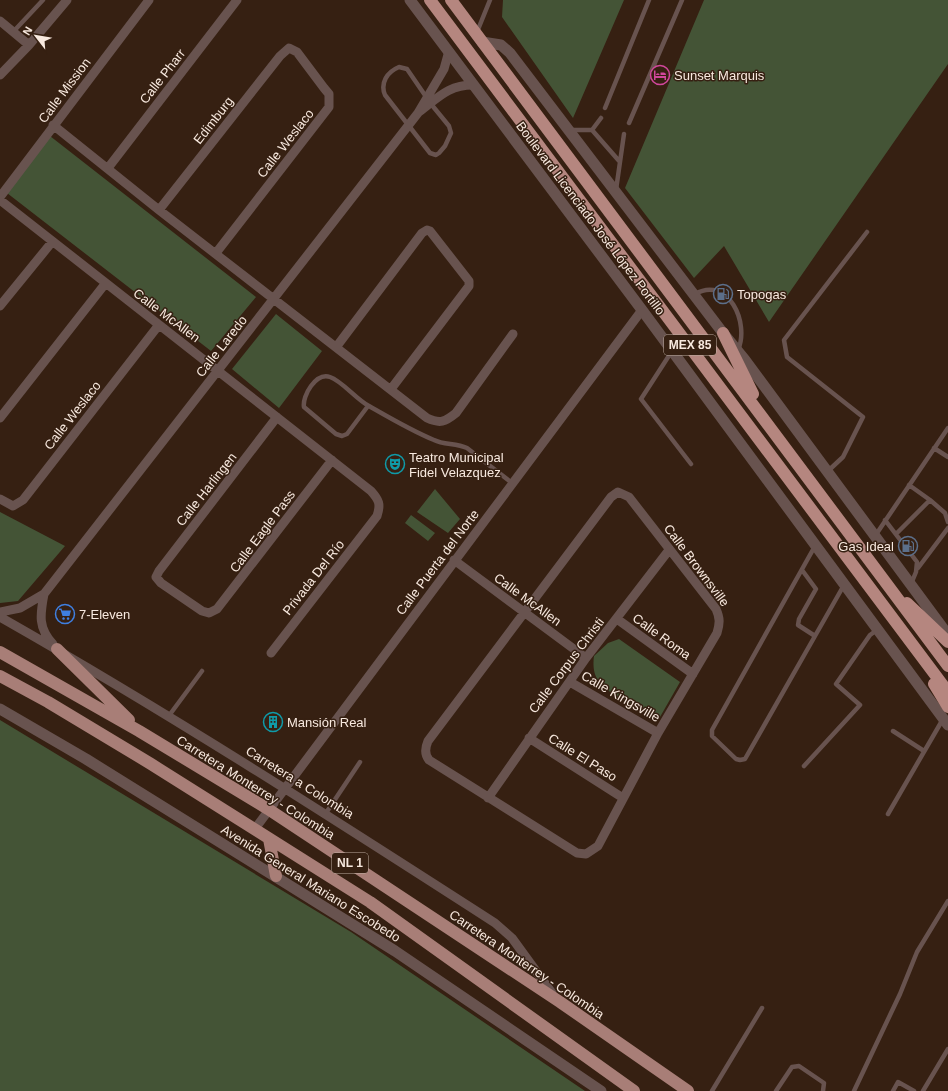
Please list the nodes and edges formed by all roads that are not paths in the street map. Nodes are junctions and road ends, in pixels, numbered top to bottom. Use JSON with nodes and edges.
{"nodes":[{"id":1,"x":43,"y":0,"type":"edge"},
{"id":2,"x":67,"y":0,"type":"edge"},
{"id":3,"x":149,"y":0,"type":"edge"},
{"id":4,"x":237,"y":0,"type":"edge"},
{"id":5,"x":410,"y":0,"type":"edge"},
{"id":6,"x":430,"y":0,"type":"edge"},
{"id":7,"x":451,"y":0,"type":"edge"},
{"id":8,"x":490,"y":0,"type":"edge"},
{"id":9,"x":649,"y":0,"type":"edge"},
{"id":10,"x":682,"y":0,"type":"edge"},
{"id":11,"x":0,"y":21,"type":"edge"},
{"id":12,"x":14,"y":32,"type":"junction"},
{"id":13,"x":479,"y":38,"type":"junction"},
{"id":14,"x":29,"y":44,"type":"junction"},
{"id":15,"x":289,"y":48,"type":"joint"},
{"id":16,"x":449,"y":51,"type":"junction"},
{"id":17,"x":0,"y":75,"type":"edge"},
{"id":18,"x":472,"y":85,"type":"junction"},
{"id":19,"x":428,"y":100,"type":"junction"},
{"id":20,"x":605,"y":108,"type":"dead end"},
{"id":21,"x":601,"y":118,"type":"dead end"},
{"id":22,"x":629,"y":123,"type":"dead end"},
{"id":23,"x":53,"y":125,"type":"junction"},
{"id":24,"x":409,"y":125,"type":"junction"},
{"id":25,"x":570,"y":130,"type":"junction"},
{"id":26,"x":592,"y":130,"type":"junction"},
{"id":27,"x":624,"y":134,"type":"dead end"},
{"id":28,"x":620,"y":162,"type":"junction"},
{"id":29,"x":108,"y":168,"type":"junction"},
{"id":30,"x":616,"y":192,"type":"junction"},
{"id":31,"x":0,"y":197,"type":"edge"},
{"id":32,"x":0,"y":200,"type":"edge"},
{"id":33,"x":159,"y":210,"type":"junction"},
{"id":34,"x":867,"y":232,"type":"dead end"},
{"id":35,"x":52,"y":242,"type":"junction"},
{"id":36,"x":216,"y":253,"type":"junction"},
{"id":37,"x":105,"y":284,"type":"junction"},
{"id":38,"x":694,"y":294,"type":"junction"},
{"id":39,"x":274,"y":299,"type":"junction"},
{"id":40,"x":0,"y":306,"type":"edge"},
{"id":41,"x":642,"y":310,"type":"junction"},
{"id":42,"x":158,"y":326,"type":"junction"},
{"id":43,"x":723,"y":333,"type":"junction"},
{"id":44,"x":513,"y":334,"type":"dead end"},
{"id":45,"x":337,"y":346,"type":"junction"},
{"id":46,"x":672,"y":351,"type":"junction"},
{"id":47,"x":738,"y":351,"type":"junction"},
{"id":48,"x":219,"y":370,"type":"junction"},
{"id":49,"x":390,"y":389,"type":"junction"},
{"id":50,"x":368,"y":406,"type":"junction"},
{"id":51,"x":277,"y":417,"type":"junction"},
{"id":52,"x":0,"y":418,"type":"edge"},
{"id":53,"x":766,"y":420,"type":"junction"},
{"id":54,"x":948,"y":428,"type":"edge"},
{"id":55,"x":934,"y":448,"type":"junction"},
{"id":56,"x":948,"y":457,"type":"edge"},
{"id":57,"x":332,"y":460,"type":"junction"},
{"id":58,"x":691,"y":464,"type":"dead end"},
{"id":59,"x":828,"y":471,"type":"junction"},
{"id":60,"x":512,"y":483,"type":"junction"},
{"id":61,"x":909,"y":485,"type":"junction"},
{"id":62,"x":0,"y":499,"type":"edge"},
{"id":63,"x":930,"y":500,"type":"junction"},
{"id":64,"x":377,"y":516,"type":"joint"},
{"id":65,"x":885,"y":520,"type":"junction"},
{"id":66,"x":948,"y":522,"type":"edge"},
{"id":67,"x":948,"y":528,"type":"edge"},
{"id":68,"x":896,"y":534,"type":"junction"},
{"id":69,"x":875,"y":536,"type":"junction"},
{"id":70,"x":816,"y":544,"type":"junction"},
{"id":71,"x":669,"y":550,"type":"junction"},
{"id":72,"x":454,"y":560,"type":"junction"},
{"id":73,"x":918,"y":568,"type":"junction"},
{"id":74,"x":802,"y":570,"type":"junction"},
{"id":75,"x":911,"y":584,"type":"junction"},
{"id":76,"x":845,"y":585,"type":"junction"},
{"id":77,"x":888,"y":586,"type":"junction"},
{"id":78,"x":44,"y":594,"type":"junction"},
{"id":79,"x":0,"y":612,"type":"edge"},
{"id":80,"x":209,"y":613,"type":"joint"},
{"id":81,"x":525,"y":613,"type":"junction"},
{"id":82,"x":0,"y":617,"type":"edge"},
{"id":83,"x":617,"y":619,"type":"junction"},
{"id":84,"x":878,"y":629,"type":"junction"},
{"id":85,"x":948,"y":635,"type":"edge"},
{"id":86,"x":815,"y":636,"type":"junction"},
{"id":87,"x":948,"y":642,"type":"edge"},
{"id":88,"x":57,"y":649,"type":"junction"},
{"id":89,"x":0,"y":652,"type":"edge"},
{"id":90,"x":271,"y":653,"type":"dead end"},
{"id":91,"x":586,"y":658,"type":"junction"},
{"id":92,"x":922,"y":658,"type":"junction"},
{"id":93,"x":948,"y":666,"type":"edge"},
{"id":94,"x":202,"y":671,"type":"dead end"},
{"id":95,"x":693,"y":674,"type":"junction"},
{"id":96,"x":0,"y":676,"type":"edge"},
{"id":97,"x":570,"y":682,"type":"junction"},
{"id":98,"x":948,"y":692,"type":"edge"},
{"id":99,"x":948,"y":707,"type":"edge"},
{"id":100,"x":0,"y":709,"type":"edge"},
{"id":101,"x":168,"y":717,"type":"junction"},
{"id":102,"x":946,"y":722,"type":"edge"},
{"id":103,"x":140,"y":731,"type":"junction"},
{"id":104,"x":893,"y":731,"type":"dead end"},
{"id":105,"x":658,"y":732,"type":"junction"},
{"id":106,"x":529,"y":738,"type":"junction"},
{"id":107,"x":924,"y":751,"type":"junction"},
{"id":108,"x":360,"y":762,"type":"dead end"},
{"id":109,"x":804,"y":766,"type":"dead end"},
{"id":110,"x":284,"y":787,"type":"junction"},
{"id":111,"x":488,"y":798,"type":"junction"},
{"id":112,"x":623,"y":798,"type":"junction"},
{"id":113,"x":268,"y":809,"type":"junction"},
{"id":114,"x":326,"y":813,"type":"junction"},
{"id":115,"x":888,"y":814,"type":"dead end"},
{"id":116,"x":254,"y":830,"type":"junction"},
{"id":117,"x":269,"y":839,"type":"junction"},
{"id":118,"x":276,"y":876,"type":"junction"},
{"id":119,"x":948,"y":901,"type":"edge"},
{"id":120,"x":560,"y":1002,"type":"junction"},
{"id":121,"x":762,"y":1008,"type":"dead end"},
{"id":122,"x":948,"y":1049,"type":"edge"},
{"id":123,"x":601,"y":1091,"type":"edge"},
{"id":124,"x":634,"y":1091,"type":"edge"},
{"id":125,"x":688,"y":1091,"type":"edge"},
{"id":126,"x":712,"y":1091,"type":"edge"},
{"id":127,"x":776,"y":1091,"type":"edge"},
{"id":128,"x":823,"y":1091,"type":"edge"},
{"id":129,"x":854,"y":1091,"type":"edge"},
{"id":130,"x":893,"y":1091,"type":"edge"},
{"id":131,"x":914,"y":1091,"type":"edge"},
{"id":132,"x":923,"y":1091,"type":"edge"}],
"edges":[{"from":1,"to":12,"type":"lane"},
{"from":2,"to":14,"type":"street"},
{"from":3,"to":23,"type":"street","name":"Calle Mission"},
{"from":4,"to":29,"type":"street","name":"Calle Pharr"},
{"from":5,"to":16,"type":"street","name":"Boulevard Licenciado José López Portillo"},
{"from":6,"to":92,"type":"highway","name":"Boulevard Licenciado José López Portillo","number":"MEX 85"},
{"from":7,"to":13,"type":"highway","name":"Boulevard Licenciado José López Portillo","number":"MEX 85"},
{"from":8,"to":13,"type":"lane"},
{"from":9,"to":20,"type":"lane"},
{"from":10,"to":22,"type":"lane"},
{"from":11,"to":12,"type":"street"},
{"from":12,"to":14,"type":"street"},
{"from":13,"to":25,"type":"street"},
{"from":13,"to":53,"type":"highway","name":"Boulevard Licenciado José López Portillo","number":"MEX 85"},
{"from":14,"to":17,"type":"street"},
{"from":15,"to":33,"type":"street","name":"Edimburg"},
{"from":15,"to":36,"type":"street","name":"Calle Weslaco"},
{"from":16,"to":18,"type":"street","name":"Boulevard Licenciado José López Portillo"},
{"from":16,"to":19,"type":"street","name":"Calle Laredo"},
{"from":18,"to":19,"type":"street","name":"Calle Laredo"},
{"from":18,"to":41,"type":"street","name":"Boulevard Licenciado José López Portillo"},
{"from":19,"to":24,"type":"street","name":"Calle Laredo"},
{"from":19,"to":24,"type":"lane"},
{"from":19,"to":24,"type":"lane"},
{"from":21,"to":26,"type":"lane"},
{"from":23,"to":29,"type":"street"},
{"from":23,"to":31,"type":"street","name":"Calle Mission"},
{"from":24,"to":39,"type":"street","name":"Calle Laredo"},
{"from":25,"to":26,"type":"lane"},
{"from":25,"to":30,"type":"street"},
{"from":26,"to":28,"type":"lane"},
{"from":27,"to":28,"type":"lane"},
{"from":28,"to":30,"type":"lane"},
{"from":29,"to":33,"type":"street"},
{"from":30,"to":38,"type":"street"},
{"from":32,"to":35,"type":"street","name":"Calle McAllen"},
{"from":33,"to":36,"type":"street"},
{"from":34,"to":59,"type":"lane"},
{"from":35,"to":37,"type":"street","name":"Calle McAllen"},
{"from":35,"to":40,"type":"street"},
{"from":36,"to":39,"type":"street"},
{"from":37,"to":42,"type":"street","name":"Calle McAllen"},
{"from":37,"to":52,"type":"street"},
{"from":38,"to":43,"type":"street"},
{"from":38,"to":47,"type":"lane"},
{"from":39,"to":45,"type":"street"},
{"from":39,"to":48,"type":"street","name":"Calle Laredo"},
{"from":41,"to":46,"type":"street","name":"Boulevard Licenciado José López Portillo"},
{"from":41,"to":60,"type":"street","name":"Calle Puerta del Norte"},
{"from":42,"to":48,"type":"street","name":"Calle McAllen"},
{"from":42,"to":62,"type":"street","name":"Calle Weslaco"},
{"from":43,"to":47,"type":"street"},
{"from":43,"to":53,"type":"highway"},
{"from":44,"to":49,"type":"street"},
{"from":45,"to":49,"type":"street"},
{"from":45,"to":49,"type":"street"},
{"from":46,"to":58,"type":"lane"},
{"from":46,"to":70,"type":"street","name":"Boulevard Licenciado José López Portillo"},
{"from":47,"to":59,"type":"street"},
{"from":48,"to":51,"type":"street","name":"Calle McAllen"},
{"from":48,"to":78,"type":"street","name":"Calle Laredo"},
{"from":50,"to":50,"type":"lane"},
{"from":50,"to":60,"type":"lane"},
{"from":51,"to":57,"type":"street","name":"Calle McAllen"},
{"from":51,"to":80,"type":"street","name":"Calle Harlingen"},
{"from":53,"to":77,"type":"highway","name":"Boulevard Licenciado José López Portillo","number":"MEX 85"},
{"from":54,"to":55,"type":"lane"},
{"from":55,"to":56,"type":"lane"},
{"from":55,"to":61,"type":"lane"},
{"from":57,"to":64,"type":"street","name":"Calle McAllen"},
{"from":57,"to":80,"type":"street","name":"Calle Eagle Pass"},
{"from":59,"to":69,"type":"street"},
{"from":60,"to":72,"type":"street","name":"Calle Puerta del Norte"},
{"from":61,"to":63,"type":"lane"},
{"from":61,"to":65,"type":"lane"},
{"from":63,"to":66,"type":"lane"},
{"from":63,"to":68,"type":"lane"},
{"from":64,"to":90,"type":"street","name":"Privada Del Río"},
{"from":65,"to":68,"type":"lane"},
{"from":65,"to":69,"type":"lane"},
{"from":67,"to":73,"type":"lane"},
{"from":68,"to":73,"type":"lane"},
{"from":69,"to":75,"type":"street"},
{"from":70,"to":74,"type":"lane"},
{"from":70,"to":76,"type":"street","name":"Boulevard Licenciado José López Portillo"},
{"from":71,"to":81,"type":"street","name":"Calle Brownsville"},
{"from":71,"to":83,"type":"street","name":"Calle Corpus Christi"},
{"from":71,"to":95,"type":"street","name":"Calle Brownsville"},
{"from":72,"to":81,"type":"street","name":"Calle McAllen"},
{"from":72,"to":110,"type":"street","name":"Calle Puerta del Norte"},
{"from":73,"to":75,"type":"lane"},
{"from":74,"to":86,"type":"lane"},
{"from":74,"to":86,"type":"lane"},
{"from":75,"to":85,"type":"street"},
{"from":76,"to":84,"type":"street","name":"Boulevard Licenciado José López Portillo"},
{"from":76,"to":86,"type":"lane"},
{"from":77,"to":87,"type":"highway"},
{"from":77,"to":93,"type":"highway","name":"Boulevard Licenciado José López Portillo","number":"MEX 85"},
{"from":78,"to":79,"type":"street","name":"Calle Laredo"},
{"from":78,"to":88,"type":"street","name":"Calle Laredo"},
{"from":81,"to":91,"type":"street","name":"Calle McAllen"},
{"from":81,"to":111,"type":"street","name":"Calle Brownsville"},
{"from":82,"to":88,"type":"street","name":"Carretera a Colombia"},
{"from":83,"to":91,"type":"street","name":"Calle Corpus Christi"},
{"from":83,"to":95,"type":"street","name":"Calle Roma"},
{"from":84,"to":102,"type":"street","name":"Boulevard Licenciado José López Portillo"},
{"from":84,"to":109,"type":"lane"},
{"from":88,"to":101,"type":"street","name":"Carretera a Colombia"},
{"from":88,"to":103,"type":"main road"},
{"from":89,"to":103,"type":"main road","name":"Carretera Monterrey - Colombia","number":"NL 1"},
{"from":91,"to":97,"type":"street","name":"Calle Corpus Christi"},
{"from":92,"to":98,"type":"highway","name":"Boulevard Licenciado José López Portillo","number":"MEX 85"},
{"from":92,"to":99,"type":"highway"},
{"from":94,"to":101,"type":"lane"},
{"from":95,"to":105,"type":"street","name":"Calle Brownsville"},
{"from":96,"to":116,"type":"main road","number":"NL 1"},
{"from":97,"to":105,"type":"street","name":"Calle Kingsville"},
{"from":97,"to":106,"type":"street","name":"Calle Corpus Christi"},
{"from":100,"to":118,"type":"street","name":"Avenida General Mariano Escobedo"},
{"from":101,"to":110,"type":"street","name":"Carretera a Colombia"},
{"from":102,"to":107,"type":"lane"},
{"from":103,"to":113,"type":"main road","name":"Carretera Monterrey - Colombia","number":"NL 1"},
{"from":104,"to":107,"type":"lane"},
{"from":105,"to":112,"type":"street","name":"Calle Brownsville"},
{"from":106,"to":111,"type":"street","name":"Calle Corpus Christi"},
{"from":106,"to":112,"type":"street","name":"Calle El Paso"},
{"from":107,"to":115,"type":"lane"},
{"from":108,"to":114,"type":"lane"},
{"from":110,"to":113,"type":"street","name":"Calle Puerta del Norte"},
{"from":110,"to":114,"type":"street","name":"Carretera a Colombia"},
{"from":111,"to":112,"type":"street","name":"Calle Brownsville"},
{"from":113,"to":116,"type":"street","name":"Calle Puerta del Norte"},
{"from":113,"to":120,"type":"main road","name":"Carretera Monterrey - Colombia","number":"NL 1"},
{"from":114,"to":120,"type":"street","name":"Carretera a Colombia"},
{"from":116,"to":117,"type":"main road","number":"NL 1"},
{"from":117,"to":118,"type":"main road"},
{"from":117,"to":124,"type":"main road","number":"NL 1"},
{"from":118,"to":123,"type":"street","name":"Avenida General Mariano Escobedo"},
{"from":119,"to":129,"type":"lane"},
{"from":120,"to":125,"type":"main road","name":"Carretera Monterrey - Colombia","number":"NL 1"},
{"from":121,"to":126,"type":"lane"},
{"from":122,"to":132,"type":"lane"},
{"from":127,"to":128,"type":"lane"},
{"from":130,"to":131,"type":"lane"}]}
